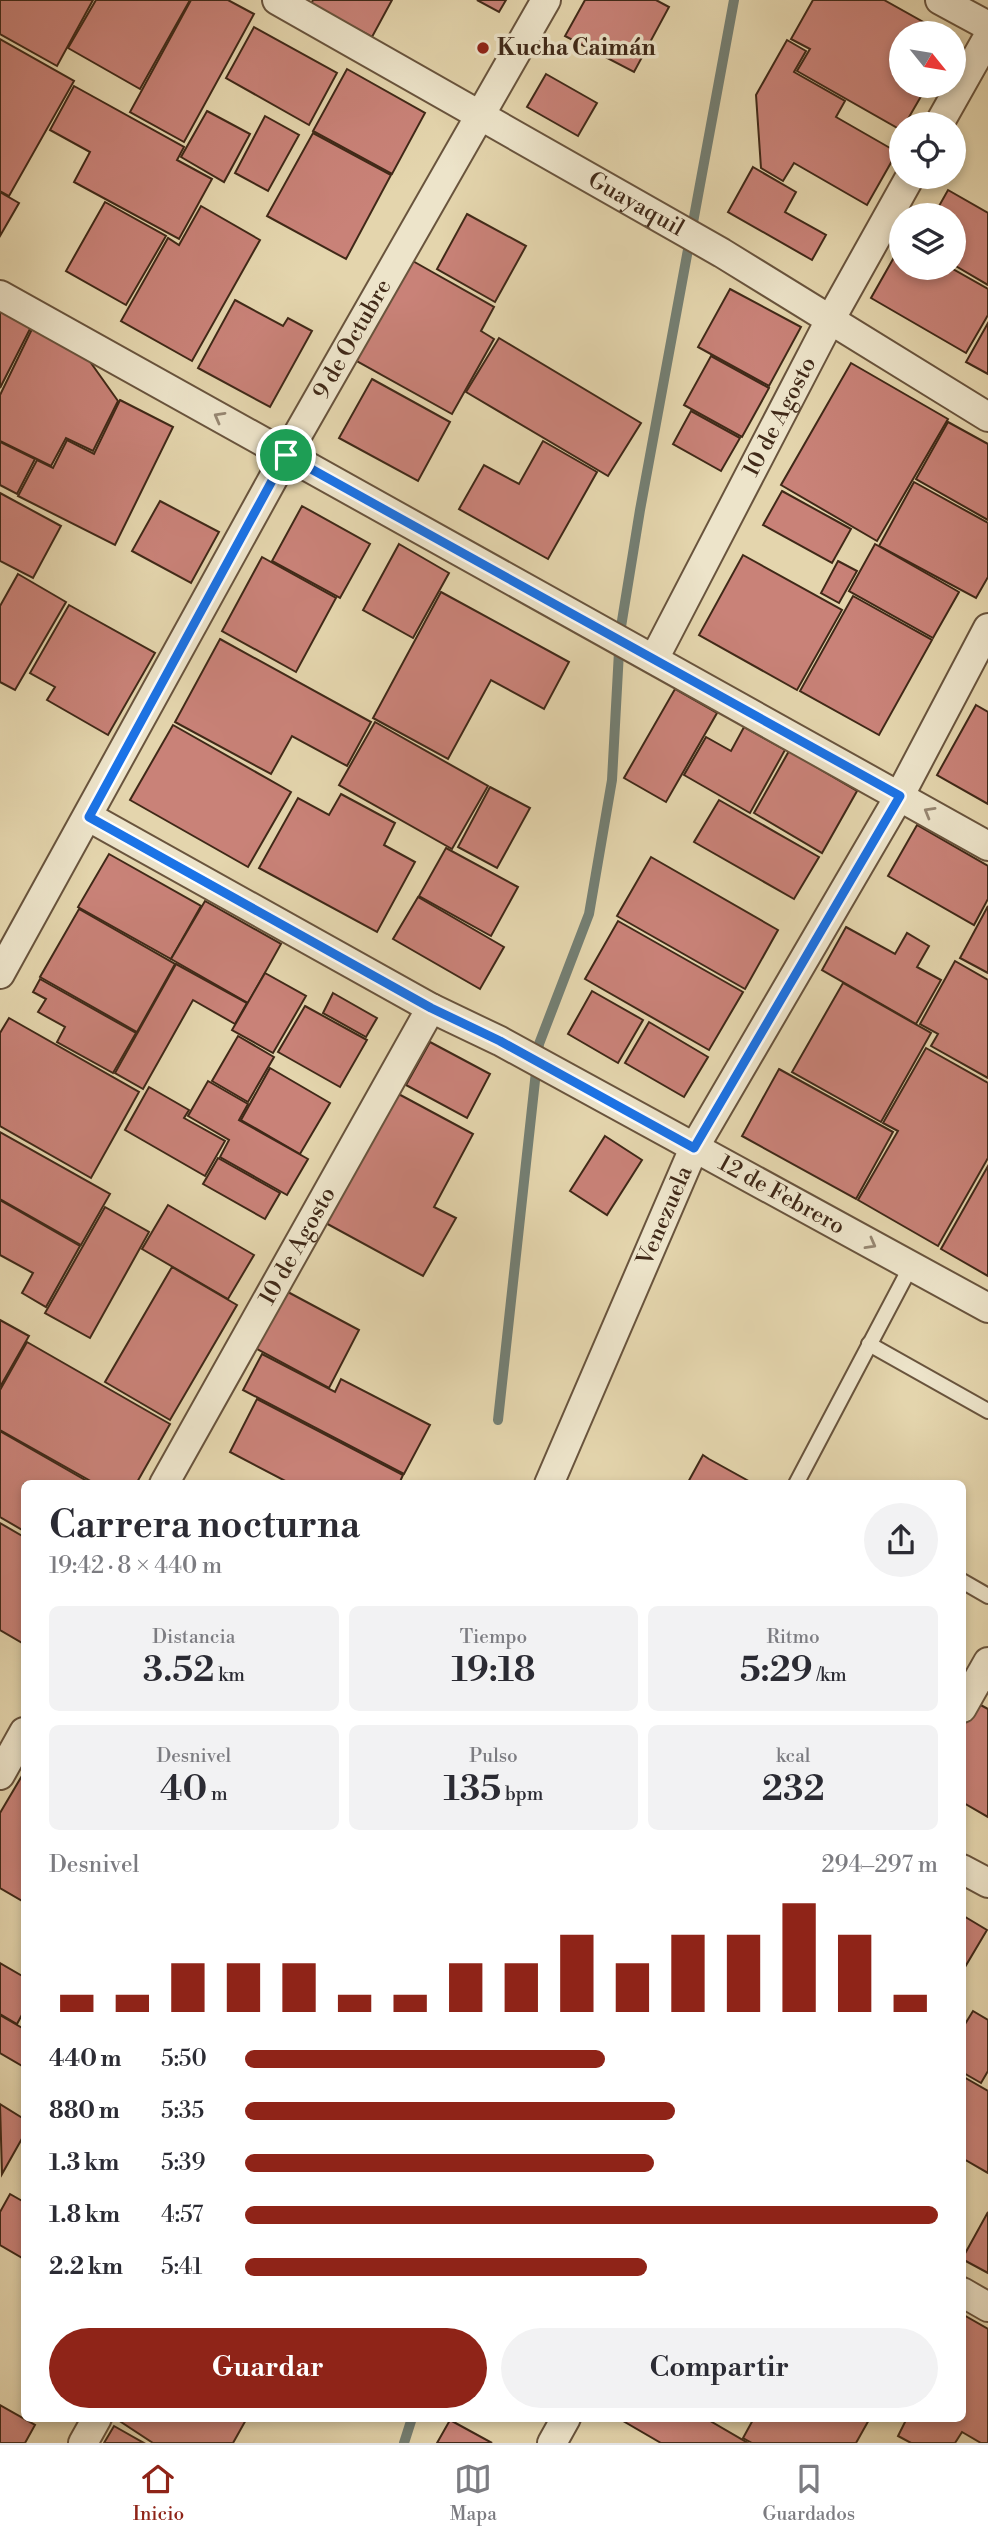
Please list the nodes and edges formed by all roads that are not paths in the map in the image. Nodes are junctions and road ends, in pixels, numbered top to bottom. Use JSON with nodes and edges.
{"nodes":[{"id":1,"x":277,"y":0,"type":"edge"},
{"id":2,"x":546,"y":0,"type":"edge"},
{"id":3,"x":940,"y":0,"type":"edge"},
{"id":4,"x":988,"y":26,"type":"edge"},
{"id":5,"x":988,"y":37,"type":"edge"},
{"id":6,"x":946,"y":112,"type":"edge"},
{"id":7,"x":479,"y":116,"type":"junction"},
{"id":8,"x":903,"y":189,"type":"edge"},
{"id":9,"x":0,"y":295,"type":"edge"},
{"id":10,"x":829,"y":322,"type":"junction"},
{"id":11,"x":988,"y":417,"type":"edge"},
{"id":12,"x":286,"y":455,"type":"junction"},
{"id":13,"x":988,"y":628,"type":"edge"},
{"id":14,"x":654,"y":659,"type":"junction"},
{"id":15,"x":900,"y":796,"type":"junction"},
{"id":16,"x":89,"y":817,"type":"junction"},
{"id":17,"x":988,"y":846,"type":"edge"},
{"id":18,"x":0,"y":974,"type":"edge"},
{"id":19,"x":431,"y":1008,"type":"junction"},
{"id":20,"x":694,"y":1148,"type":"junction"},
{"id":21,"x":911,"y":1266,"type":"junction"},
{"id":22,"x":988,"y":1308,"type":"edge"},
{"id":23,"x":869,"y":1344,"type":"junction"},
{"id":24,"x":988,"y":1411,"type":"edge"},
{"id":25,"x":165,"y":1480,"type":"edge"},
{"id":26,"x":551,"y":1480,"type":"edge"},
{"id":27,"x":798,"y":1480,"type":"edge"},
{"id":28,"x":966,"y":1583,"type":"edge"},
{"id":29,"x":988,"y":1596,"type":"edge"},
{"id":30,"x":988,"y":1662,"type":"edge"},
{"id":31,"x":966,"y":1701,"type":"edge"},
{"id":32,"x":966,"y":1871,"type":"edge"},
{"id":33,"x":988,"y":1883,"type":"edge"},
{"id":34,"x":966,"y":2294,"type":"edge"},
{"id":35,"x":988,"y":2307,"type":"edge"},
{"id":36,"x":95,"y":2422,"type":"edge"},
{"id":37,"x":564,"y":2422,"type":"edge"},
{"id":38,"x":83,"y":2443,"type":"edge"},
{"id":39,"x":552,"y":2443,"type":"edge"}],
"edges":[{"from":1,"to":7,"type":"street","name":"Guayaquil"},
{"from":2,"to":7,"type":"street","name":"9 de Octubre"},
{"from":3,"to":4,"type":"street"},
{"from":5,"to":6,"type":"street"},
{"from":7,"to":10,"type":"street","name":"Guayaquil"},
{"from":7,"to":12,"type":"street","name":"9 de Octubre"},
{"from":8,"to":10,"type":"street","name":"10 de Agosto"},
{"from":12,"to":9,"type":"street","one_way":true},
{"from":10,"to":11,"type":"street","name":"Guayaquil"},
{"from":10,"to":14,"type":"street","name":"10 de Agosto"},
{"from":12,"to":14,"type":"street"},
{"from":12,"to":16,"type":"street","name":"9 de Octubre"},
{"from":13,"to":15,"type":"street","name":"Venezuela"},
{"from":14,"to":15,"type":"street"},
{"from":17,"to":15,"type":"street","one_way":true},
{"from":15,"to":20,"type":"street","name":"Venezuela"},
{"from":16,"to":18,"type":"street","name":"9 de Octubre"},
{"from":16,"to":19,"type":"street"},
{"from":19,"to":20,"type":"street","name":"12 de Febrero"},
{"from":19,"to":25,"type":"street","name":"10 de Agosto"},
{"from":20,"to":21,"type":"street","name":"12 de Febrero","one_way":true},
{"from":20,"to":26,"type":"street","name":"Venezuela"},
{"from":21,"to":22,"type":"street","name":"12 de Febrero"},
{"from":21,"to":23,"type":"lane"},
{"from":23,"to":24,"type":"lane"},
{"from":23,"to":27,"type":"lane"},
{"from":28,"to":29,"type":"lane"},
{"from":30,"to":31,"type":"street"},
{"from":32,"to":33,"type":"street"},
{"from":34,"to":35,"type":"street"},
{"from":36,"to":38,"type":"street"},
{"from":37,"to":39,"type":"street"}]}
